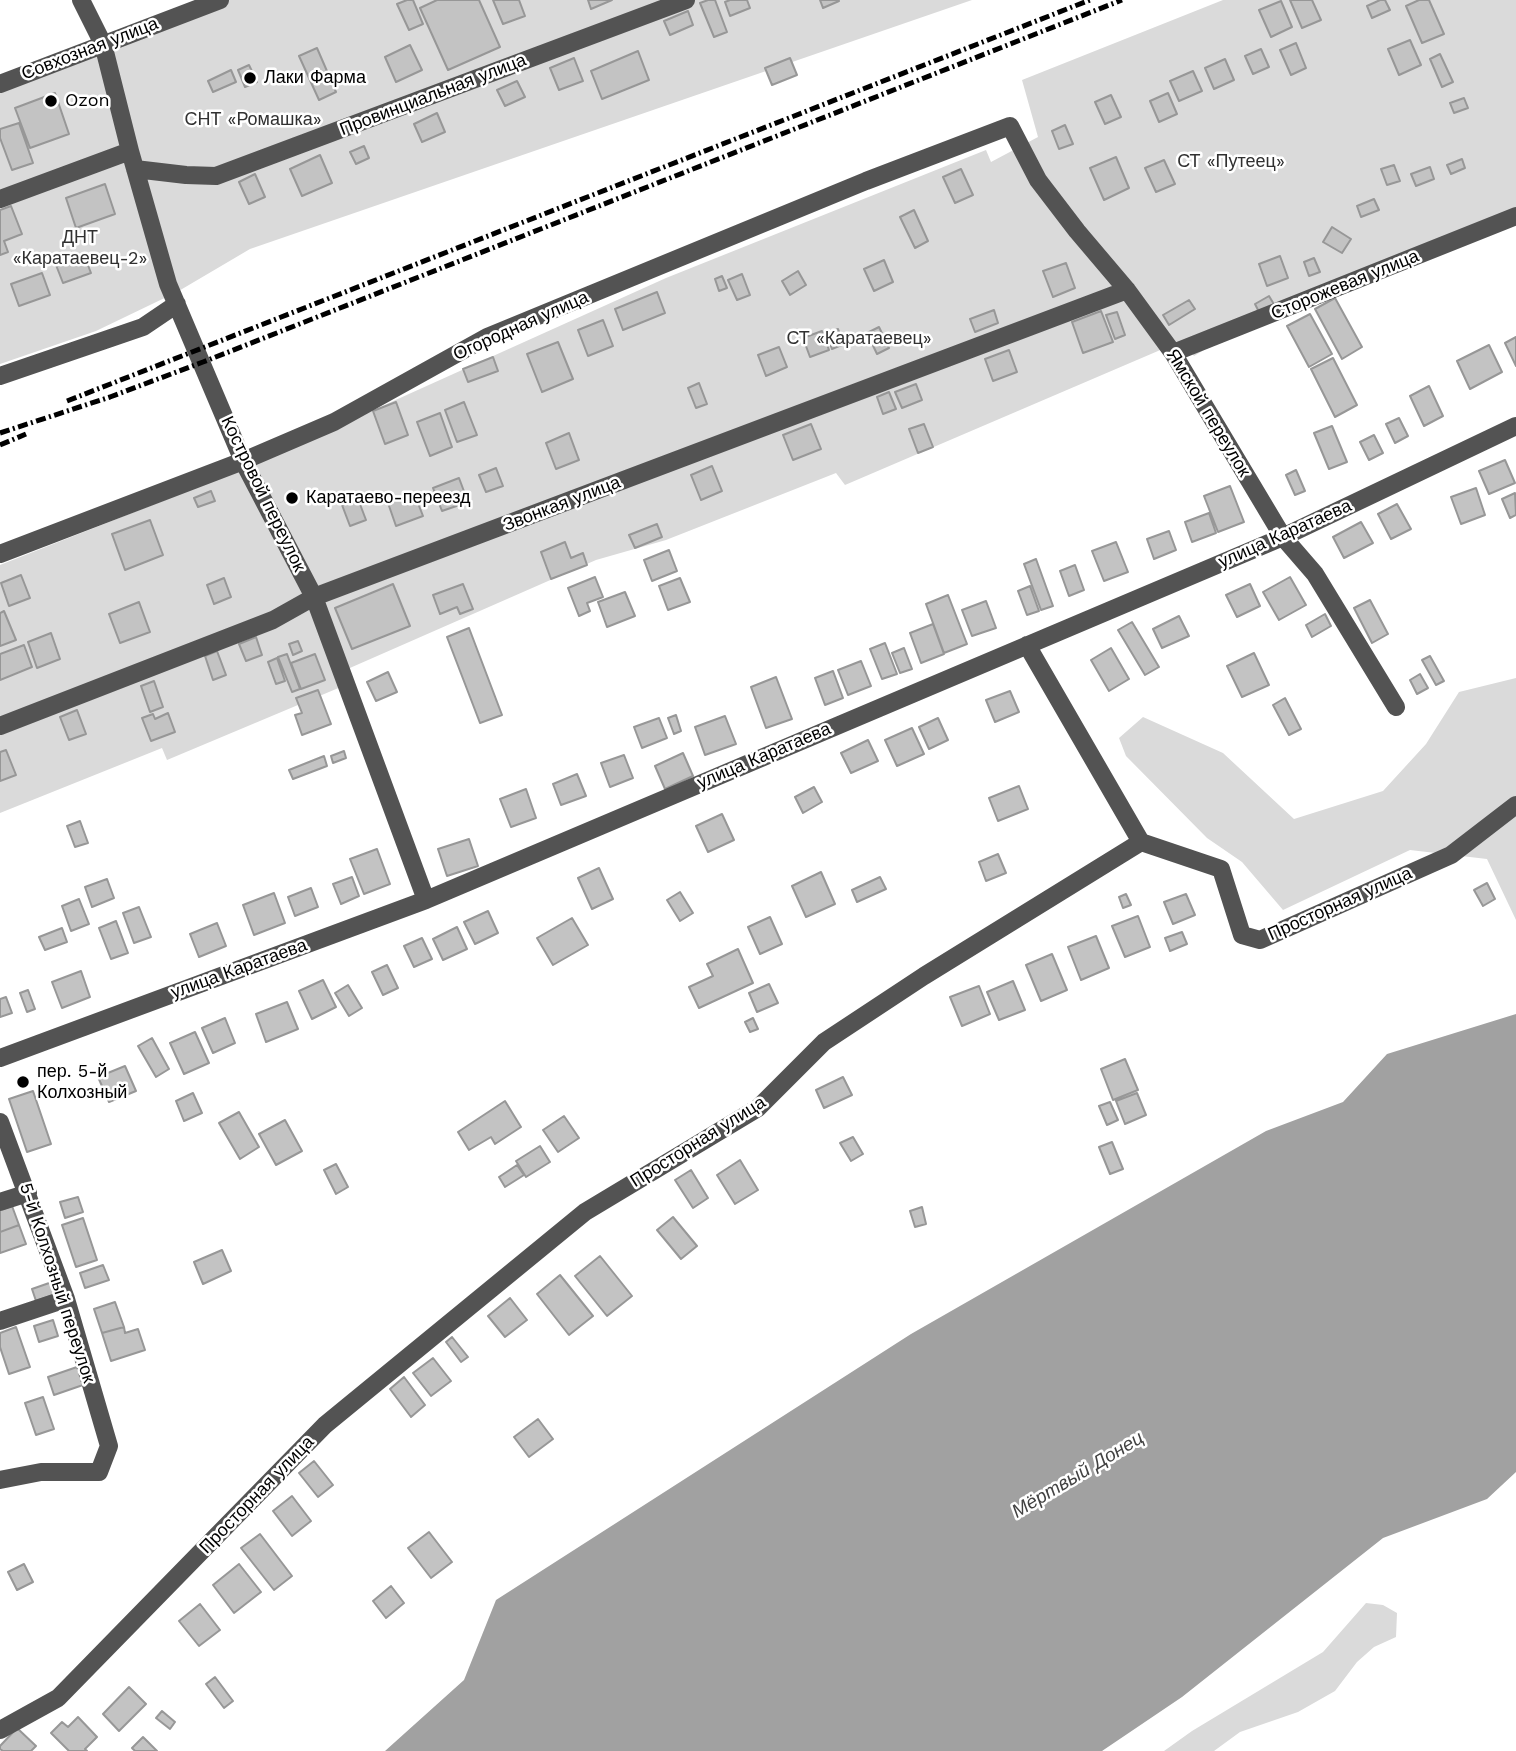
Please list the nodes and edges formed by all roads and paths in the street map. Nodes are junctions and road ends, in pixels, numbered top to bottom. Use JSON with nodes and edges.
{"nodes":[{"id":1,"x":81,"y":0,"type":"edge"},
{"id":2,"x":220,"y":0,"type":"edge"},
{"id":3,"x":686,"y":0,"type":"edge"},
{"id":4,"x":103,"y":44,"type":"junction"},
{"id":5,"x":0,"y":83,"type":"edge"},
{"id":6,"x":1010,"y":127,"type":"joint"},
{"id":7,"x":130,"y":151,"type":"junction"},
{"id":8,"x":135,"y":169,"type":"junction"},
{"id":9,"x":0,"y":199,"type":"edge"},
{"id":10,"x":1516,"y":216,"type":"edge"},
{"id":11,"x":1127,"y":290,"type":"junction"},
{"id":12,"x":177,"y":303,"type":"junction"},
{"id":13,"x":1173,"y":353,"type":"junction"},
{"id":14,"x":0,"y":376,"type":"edge"},
{"id":15,"x":1516,"y":426,"type":"edge"},
{"id":16,"x":243,"y":461,"type":"junction"},
{"id":17,"x":1283,"y":537,"type":"junction"},
{"id":18,"x":0,"y":554,"type":"edge"},
{"id":19,"x":314,"y":597,"type":"junction"},
{"id":20,"x":1027,"y":645,"type":"junction"},
{"id":21,"x":1396,"y":707,"type":"dead end"},
{"id":22,"x":0,"y":726,"type":"edge"},
{"id":23,"x":1516,"y":805,"type":"edge"},
{"id":24,"x":1141,"y":842,"type":"junction"},
{"id":25,"x":426,"y":900,"type":"junction"},
{"id":26,"x":0,"y":1058,"type":"edge"},
{"id":27,"x":0,"y":1122,"type":"edge"},
{"id":28,"x":28,"y":1193,"type":"junction"},
{"id":29,"x":0,"y":1202,"type":"edge"},
{"id":30,"x":66,"y":1299,"type":"junction"},
{"id":31,"x":0,"y":1321,"type":"edge"},
{"id":32,"x":0,"y":1480,"type":"edge"},
{"id":33,"x":0,"y":1730,"type":"edge"}],
"edges":[{"from":1,"to":4,"type":"street","name":"Костровой переулок"},
{"from":2,"to":4,"type":"street","name":"Совхозная улица"},
{"from":3,"to":8,"type":"street","name":"Провинциальная улица"},
{"from":4,"to":5,"type":"street","name":"Совхозная улица"},
{"from":4,"to":7,"type":"street","name":"Костровой переулок"},
{"from":6,"to":11,"type":"street","name":"Ямской переулок"},
{"from":6,"to":16,"type":"street","name":"Огородная улица"},
{"from":7,"to":8,"type":"street","name":"Костровой переулок"},
{"from":7,"to":9,"type":"street"},
{"from":8,"to":12,"type":"street","name":"Костровой переулок"},
{"from":10,"to":13,"type":"street","name":"Сторожевая улица"},
{"from":11,"to":13,"type":"street","name":"Ямской переулок"},
{"from":11,"to":19,"type":"street","name":"Звонкая улица"},
{"from":12,"to":14,"type":"street"},
{"from":12,"to":16,"type":"street","name":"Костровой переулок"},
{"from":13,"to":17,"type":"street","name":"Ямской переулок"},
{"from":15,"to":17,"type":"street","name":"улица Каратаева"},
{"from":16,"to":18,"type":"street","name":"Огородная улица"},
{"from":16,"to":19,"type":"street","name":"Костровой переулок"},
{"from":17,"to":20,"type":"street","name":"улица Каратаева"},
{"from":17,"to":21,"type":"street","name":"Ямской переулок"},
{"from":19,"to":22,"type":"street","name":"Звонкая улица"},
{"from":19,"to":25,"type":"street","name":"Костровой переулок"},
{"from":20,"to":24,"type":"street"},
{"from":20,"to":25,"type":"street","name":"улица Каратаева"},
{"from":23,"to":24,"type":"street","name":"Просторная улица"},
{"from":24,"to":33,"type":"street","name":"Просторная улица"},
{"from":25,"to":26,"type":"street","name":"улица Каратаева"},
{"from":27,"to":28,"type":"street","name":"5-й Колхозный переулок"},
{"from":28,"to":29,"type":"street"},
{"from":28,"to":30,"type":"street","name":"5-й Колхозный переулок"},
{"from":30,"to":31,"type":"street"},
{"from":30,"to":32,"type":"street","name":"5-й Колхозный переулок"}]}
